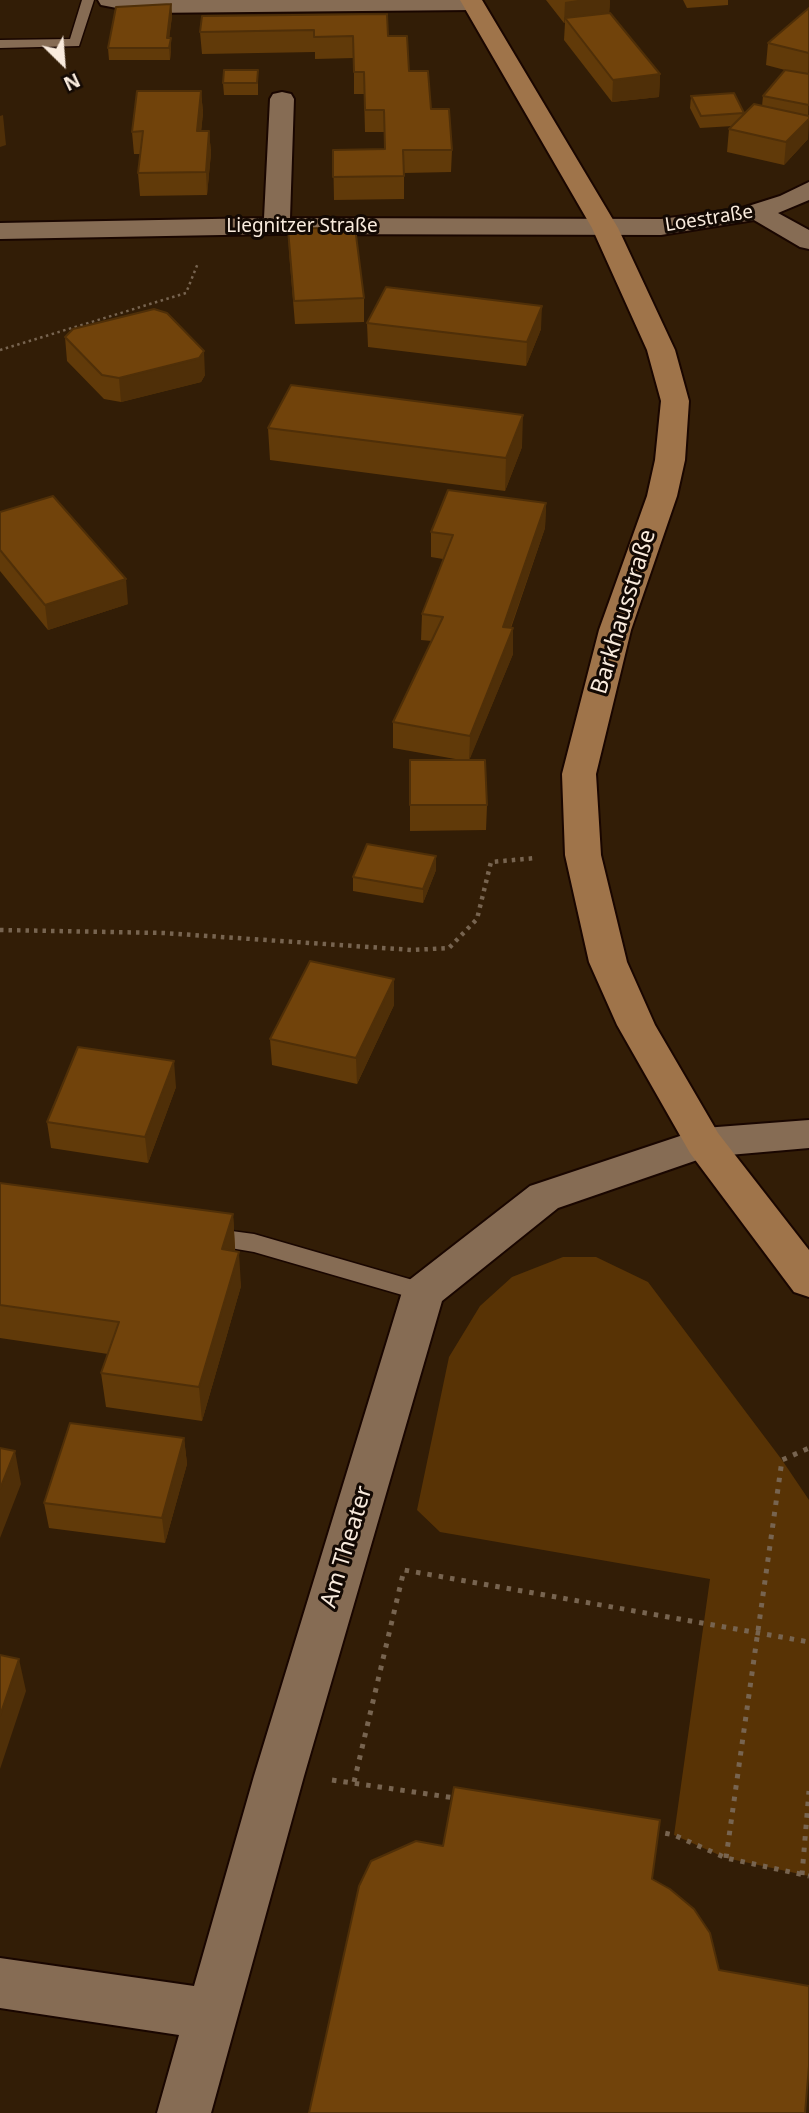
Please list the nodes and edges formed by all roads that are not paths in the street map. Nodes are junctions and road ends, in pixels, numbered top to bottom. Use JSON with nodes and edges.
{"nodes":[{"id":1,"x":88,"y":0,"type":"edge"},
{"id":2,"x":110,"y":0,"type":"edge"},
{"id":3,"x":472,"y":1,"type":"edge"},
{"id":4,"x":189,"y":3,"type":"edge"},
{"id":5,"x":0,"y":44,"type":"edge"},
{"id":6,"x":282,"y":99,"type":"dead end"},
{"id":7,"x":809,"y":190,"type":"edge"},
{"id":8,"x":758,"y":212,"type":"junction"},
{"id":9,"x":276,"y":226,"type":"junction"},
{"id":10,"x":605,"y":228,"type":"junction"},
{"id":11,"x":0,"y":230,"type":"edge"},
{"id":12,"x":809,"y":241,"type":"edge"},
{"id":13,"x":809,"y":1134,"type":"edge"},
{"id":14,"x":704,"y":1143,"type":"junction"},
{"id":15,"x":187,"y":1234,"type":"edge"},
{"id":16,"x":809,"y":1281,"type":"edge"},
{"id":17,"x":424,"y":1292,"type":"junction"},
{"id":18,"x":0,"y":1983,"type":"edge"},
{"id":19,"x":211,"y":2014,"type":"junction"},
{"id":20,"x":184,"y":2113,"type":"edge"}],
"edges":[{"from":1,"to":5,"type":"lane"},
{"from":2,"to":4,"type":"street"},
{"from":3,"to":4,"type":"street"},
{"from":3,"to":10,"type":"main road","name":"Barkhausstraße"},
{"from":6,"to":9,"type":"street"},
{"from":7,"to":8,"type":"street","name":"Loestraße"},
{"from":8,"to":10,"type":"street","name":"Loestraße"},
{"from":8,"to":12,"type":"street"},
{"from":9,"to":10,"type":"street","name":"Liegnitzer Straße"},
{"from":9,"to":11,"type":"street","name":"Liegnitzer Straße"},
{"from":10,"to":14,"type":"main road","name":"Barkhausstraße"},
{"from":13,"to":14,"type":"street"},
{"from":14,"to":16,"type":"main road","name":"Barkhausstraße"},
{"from":14,"to":17,"type":"street"},
{"from":15,"to":17,"type":"lane"},
{"from":17,"to":19,"type":"street","name":"Am Theater"},
{"from":18,"to":19,"type":"street"},
{"from":19,"to":20,"type":"street","name":"Am Theater"}]}
